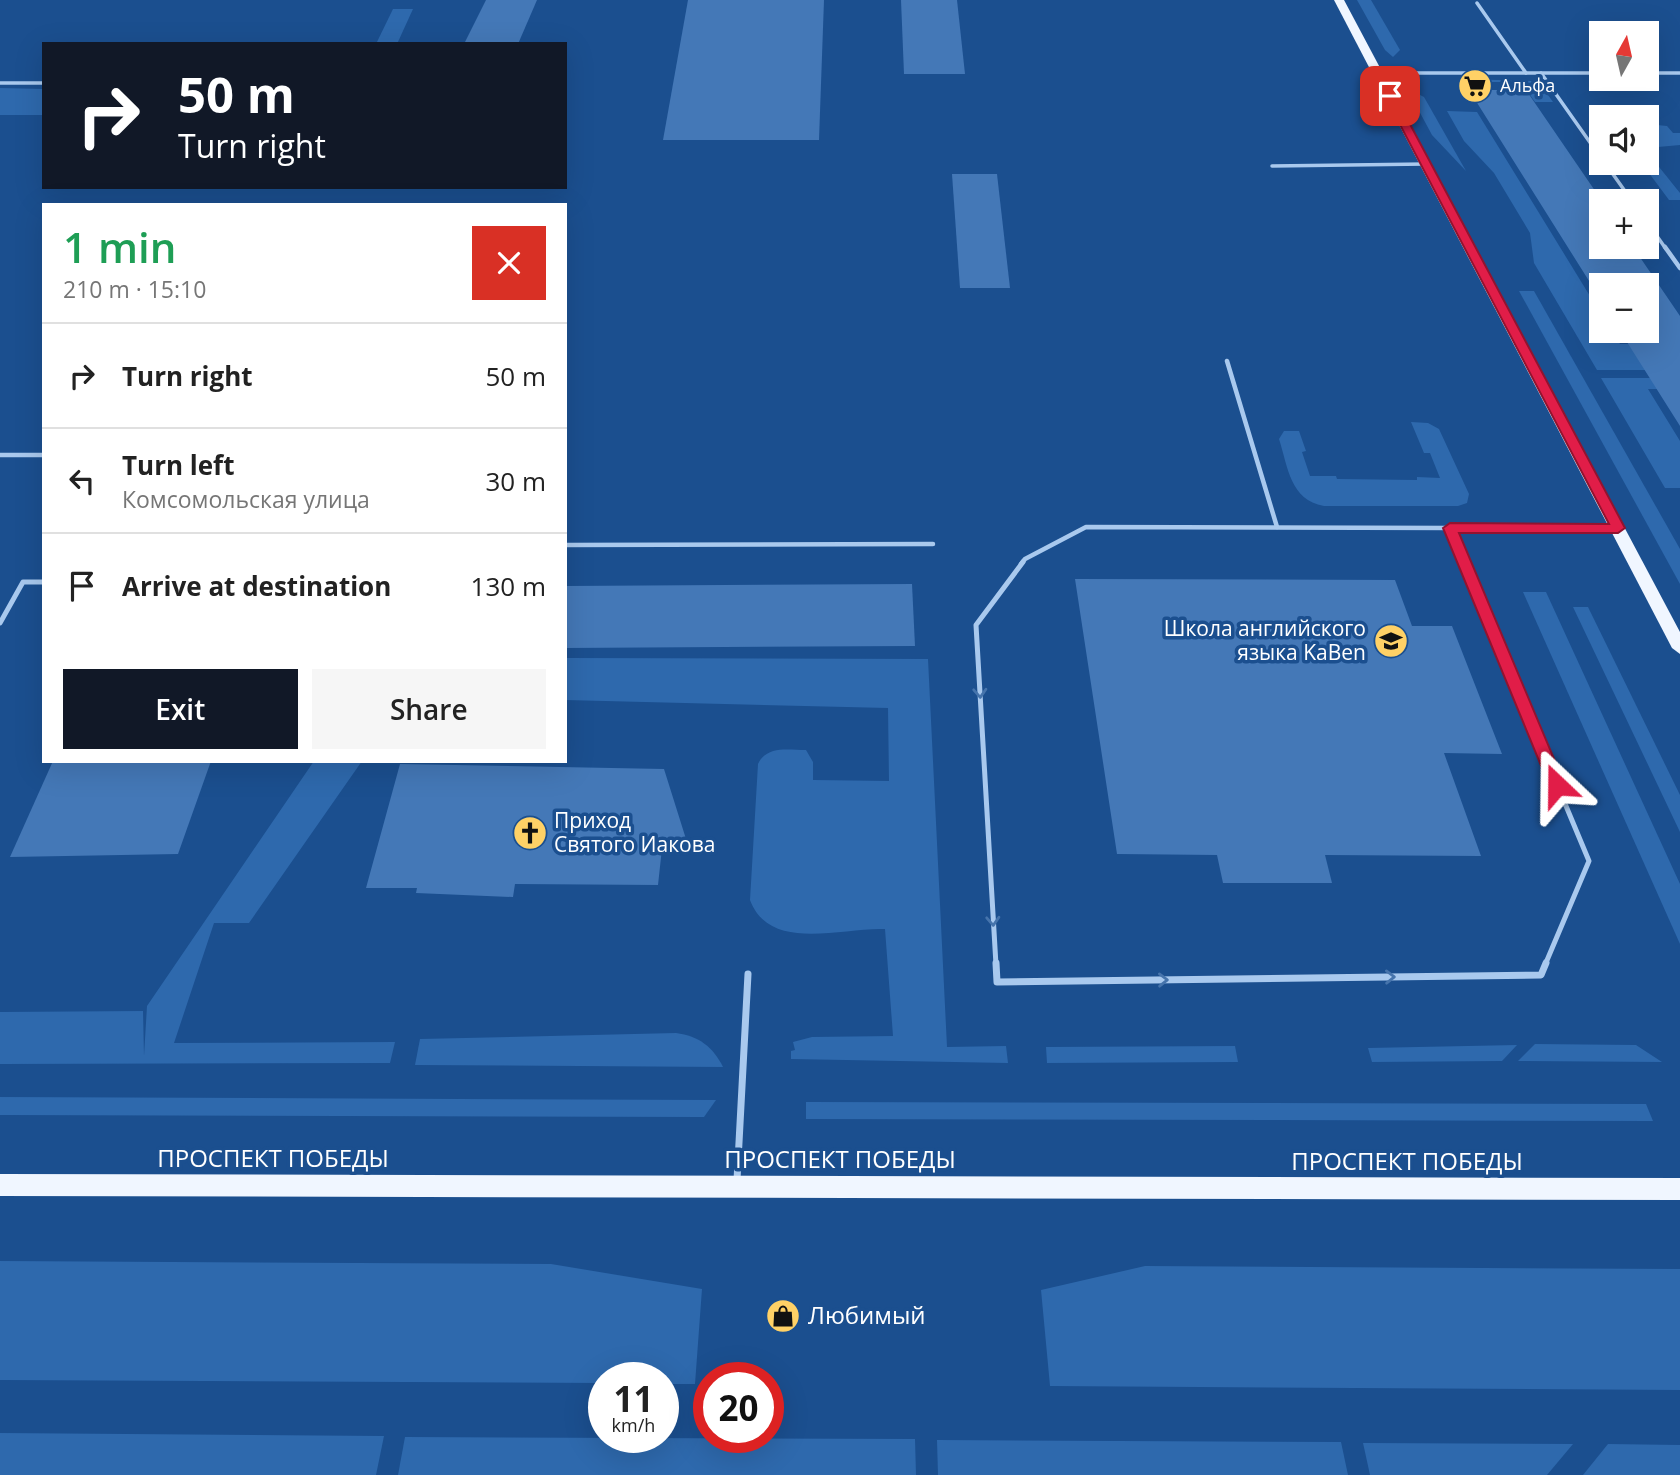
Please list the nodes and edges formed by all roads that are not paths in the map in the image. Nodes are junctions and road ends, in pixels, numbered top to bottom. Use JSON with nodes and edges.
{"nodes":[{"id":1,"x":1339,"y":0,"type":"edge"},
{"id":2,"x":1478,"y":3,"type":"dead end"},
{"id":3,"x":1378,"y":73,"type":"junction"},
{"id":4,"x":1526,"y":73,"type":"junction"},
{"id":5,"x":1541,"y":73,"type":"junction"},
{"id":6,"x":1589,"y":73,"type":"edge"},
{"id":7,"x":1659,"y":73,"type":"edge"},
{"id":8,"x":1680,"y":73,"type":"edge"},
{"id":9,"x":0,"y":82,"type":"edge"},
{"id":10,"x":42,"y":83,"type":"edge"},
{"id":11,"x":1589,"y":141,"type":"edge"},
{"id":12,"x":1426,"y":164,"type":"junction"},
{"id":13,"x":1272,"y":166,"type":"dead end"},
{"id":14,"x":1659,"y":239,"type":"edge"},
{"id":15,"x":1680,"y":268,"type":"edge"},
{"id":16,"x":1227,"y":361,"type":"dead end"},
{"id":17,"x":0,"y":454,"type":"edge"},
{"id":18,"x":42,"y":455,"type":"edge"},
{"id":19,"x":1277,"y":527,"type":"junction"},
{"id":20,"x":1450,"y":528,"type":"junction"},
{"id":21,"x":1618,"y":528,"type":"junction"},
{"id":22,"x":933,"y":544,"type":"dead end"},
{"id":23,"x":567,"y":545,"type":"edge"},
{"id":24,"x":42,"y":582,"type":"edge"},
{"id":25,"x":0,"y":623,"type":"edge"},
{"id":26,"x":1680,"y":648,"type":"edge"},
{"id":27,"x":748,"y":974,"type":"dead end"},
{"id":28,"x":0,"y":1185,"type":"edge"},
{"id":29,"x":737,"y":1186,"type":"junction"},
{"id":30,"x":1680,"y":1189,"type":"edge"}],
"edges":[{"from":1,"to":3,"type":"main road"},
{"from":2,"to":4,"type":"lane"},
{"from":3,"to":4,"type":"lane"},
{"from":3,"to":12,"type":"main road"},
{"from":4,"to":5,"type":"lane"},
{"from":5,"to":6,"type":"lane"},
{"from":5,"to":11,"type":"lane"},
{"from":7,"to":8,"type":"lane"},
{"from":9,"to":10,"type":"lane"},
{"from":12,"to":13,"type":"lane"},
{"from":12,"to":21,"type":"main road"},
{"from":14,"to":15,"type":"lane"},
{"from":16,"to":19,"type":"lane"},
{"from":17,"to":18,"type":"lane"},
{"from":19,"to":20,"type":"lane"},
{"from":19,"to":20,"type":"lane","one_way":true},
{"from":20,"to":21,"type":"lane"},
{"from":21,"to":26,"type":"main road"},
{"from":22,"to":23,"type":"lane"},
{"from":24,"to":25,"type":"lane"},
{"from":27,"to":29,"type":"lane"},
{"from":28,"to":29,"type":"main road","name":"ПРОСПЕКТ ПОБЕДЫ"},
{"from":29,"to":30,"type":"main road","name":"ПРОСПЕКТ ПОБЕДЫ"}]}
